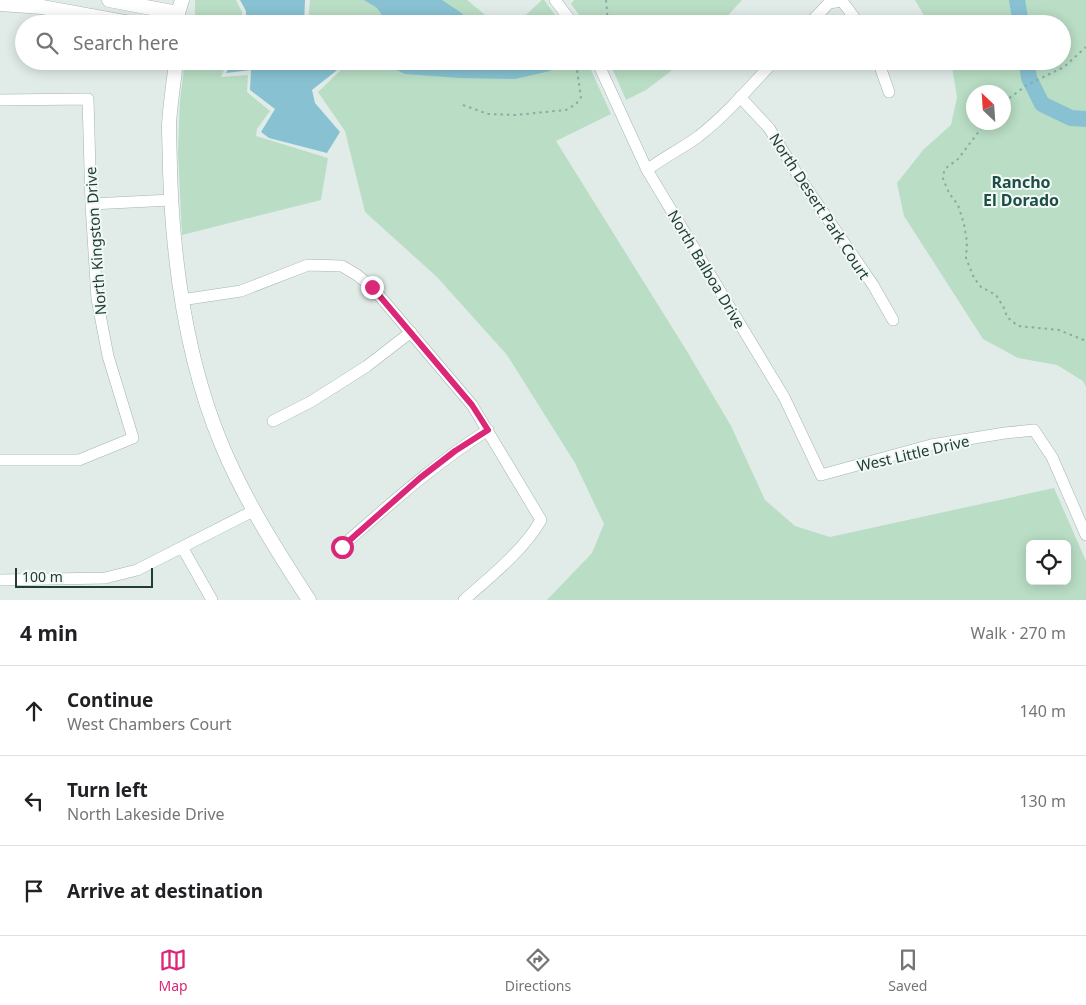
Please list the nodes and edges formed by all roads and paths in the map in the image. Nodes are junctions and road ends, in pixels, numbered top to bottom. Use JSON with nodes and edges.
{"nodes":[{"id":1,"x":109,"y":0,"type":"edge"},
{"id":2,"x":555,"y":0,"type":"edge"},
{"id":3,"x":606,"y":0,"type":"edge"},
{"id":4,"x":0,"y":4,"type":"edge"},
{"id":5,"x":179,"y":12,"type":"edge"},
{"id":6,"x":86,"y":15,"type":"edge"},
{"id":7,"x":566,"y":15,"type":"edge"},
{"id":8,"x":607,"y":15,"type":"edge"},
{"id":9,"x":818,"y":15,"type":"edge"},
{"id":10,"x":852,"y":15,"type":"edge"},
{"id":11,"x":1086,"y":47,"type":"edge"},
{"id":12,"x":1071,"y":61,"type":"edge"},
{"id":13,"x":175,"y":70,"type":"edge"},
{"id":14,"x":577,"y":70,"type":"edge"},
{"id":15,"x":601,"y":70,"type":"edge"},
{"id":16,"x":766,"y":70,"type":"edge"},
{"id":17,"x":881,"y":70,"type":"edge"},
{"id":18,"x":1058,"y":70,"type":"edge"},
{"id":19,"x":889,"y":92,"type":"dead end"},
{"id":20,"x":740,"y":97,"type":"junction"},
{"id":21,"x":1011,"y":97,"type":"edge"},
{"id":22,"x":0,"y":100,"type":"edge"},
{"id":23,"x":463,"y":105,"type":"dead end"},
{"id":24,"x":980,"y":130,"type":"edge"},
{"id":25,"x":647,"y":170,"type":"junction"},
{"id":26,"x":171,"y":200,"type":"junction"},
{"id":27,"x":91,"y":204,"type":"junction"},
{"id":28,"x":181,"y":300,"type":"junction"},
{"id":29,"x":893,"y":320,"type":"dead end"},
{"id":30,"x":411,"y":332,"type":"junction"},
{"id":31,"x":1086,"y":341,"type":"edge"},
{"id":32,"x":274,"y":421,"type":"dead end"},
{"id":33,"x":488,"y":430,"type":"junction"},
{"id":34,"x":0,"y":460,"type":"edge"},
{"id":35,"x":822,"y":475,"type":"joint"},
{"id":36,"x":253,"y":511,"type":"junction"},
{"id":37,"x":1086,"y":534,"type":"edge"},
{"id":38,"x":182,"y":547,"type":"junction"},
{"id":39,"x":342,"y":547,"type":"dead end"},
{"id":40,"x":0,"y":580,"type":"edge"},
{"id":41,"x":212,"y":600,"type":"edge"},
{"id":42,"x":308,"y":600,"type":"edge"},
{"id":43,"x":464,"y":600,"type":"edge"}],
"edges":[{"from":1,"to":5,"type":"street"},
{"from":2,"to":7,"type":"street"},
{"from":3,"to":8,"type":"path"},
{"from":4,"to":6,"type":"street"},
{"from":9,"to":10,"type":"street"},
{"from":11,"to":12,"type":"path"},
{"from":13,"to":26,"type":"street"},
{"from":14,"to":23,"type":"path"},
{"from":15,"to":25,"type":"street","name":"North Balboa Drive"},
{"from":16,"to":20,"type":"street"},
{"from":17,"to":19,"type":"street"},
{"from":18,"to":21,"type":"path"},
{"from":20,"to":25,"type":"street"},
{"from":20,"to":29,"type":"street","name":"North Desert Park Court"},
{"from":22,"to":27,"type":"street","name":"North Kingston Drive"},
{"from":24,"to":31,"type":"path"},
{"from":25,"to":35,"type":"street","name":"North Balboa Drive"},
{"from":26,"to":27,"type":"street"},
{"from":26,"to":28,"type":"street"},
{"from":27,"to":34,"type":"street","name":"North Kingston Drive"},
{"from":28,"to":30,"type":"street"},
{"from":28,"to":36,"type":"street"},
{"from":30,"to":32,"type":"street"},
{"from":30,"to":33,"type":"street"},
{"from":33,"to":39,"type":"street"},
{"from":33,"to":43,"type":"street"},
{"from":35,"to":37,"type":"street","name":"West Little Drive"},
{"from":36,"to":38,"type":"street"},
{"from":36,"to":42,"type":"street"},
{"from":38,"to":40,"type":"street"},
{"from":38,"to":41,"type":"street"}]}
